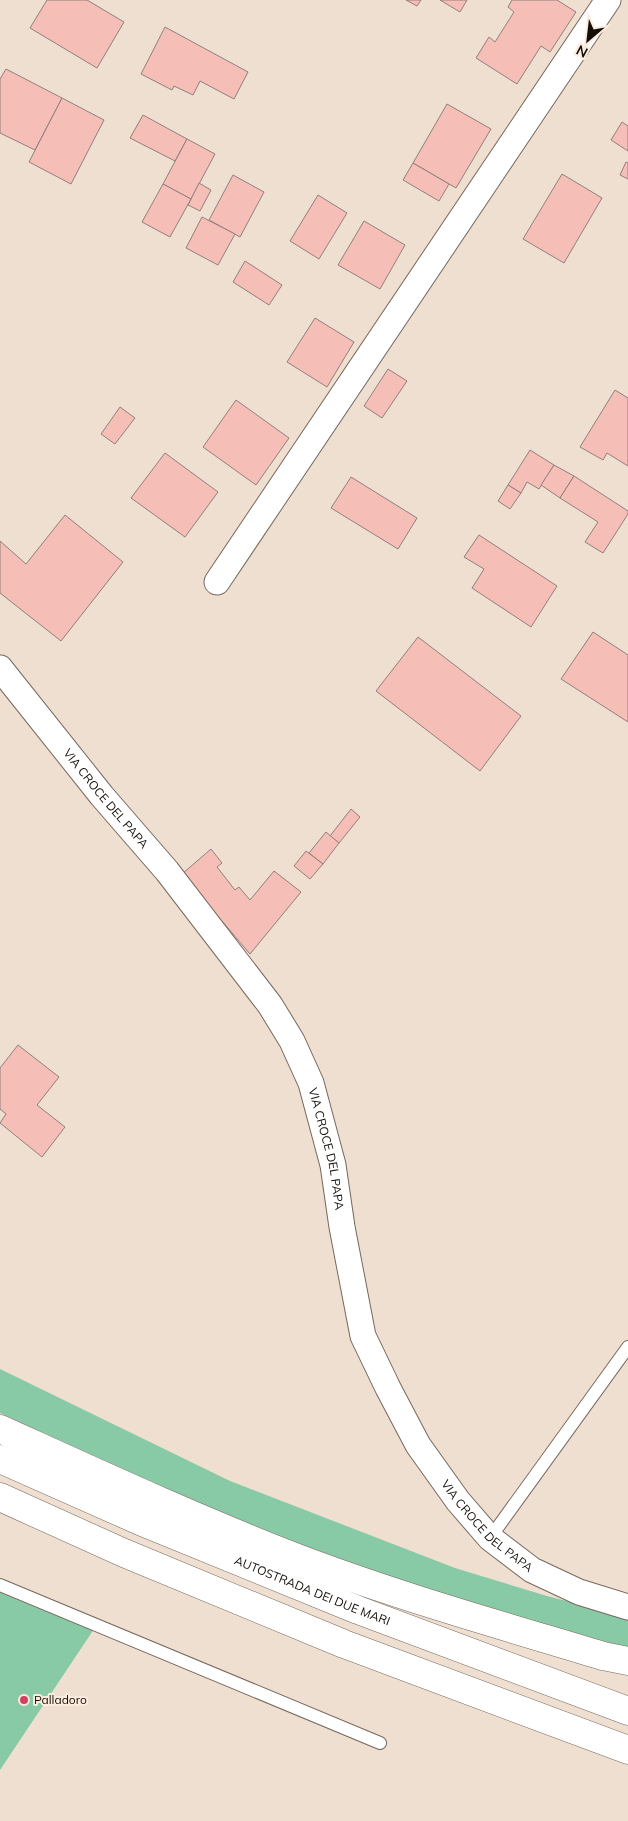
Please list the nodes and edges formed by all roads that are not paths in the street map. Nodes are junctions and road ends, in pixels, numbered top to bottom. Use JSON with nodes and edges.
{"nodes":[{"id":1,"x":608,"y":0,"type":"edge"},
{"id":2,"x":217,"y":582,"type":"dead end"},
{"id":3,"x":0,"y":668,"type":"edge"},
{"id":4,"x":628,"y":1347,"type":"edge"},
{"id":5,"x":0,"y":1429,"type":"edge"},
{"id":6,"x":0,"y":1459,"type":"edge"},
{"id":7,"x":0,"y":1497,"type":"edge"},
{"id":8,"x":490,"y":1538,"type":"junction"},
{"id":9,"x":0,"y":1585,"type":"edge"},
{"id":10,"x":628,"y":1607,"type":"edge"},
{"id":11,"x":628,"y":1661,"type":"edge"},
{"id":12,"x":628,"y":1712,"type":"edge"},
{"id":13,"x":380,"y":1743,"type":"dead end"},
{"id":14,"x":628,"y":1750,"type":"edge"}],
"edges":[{"from":1,"to":2,"type":"street"},
{"from":3,"to":8,"type":"street","name":"VIA CROCE DEL PAPA"},
{"from":4,"to":8,"type":"lane"},
{"from":5,"to":11,"type":"highway"},
{"from":6,"to":12,"type":"highway","name":"AUTOSTRADA DEI DUE MARI"},
{"from":7,"to":14,"type":"highway"},
{"from":8,"to":10,"type":"street","name":"VIA CROCE DEL PAPA"},
{"from":9,"to":13,"type":"lane"}]}
